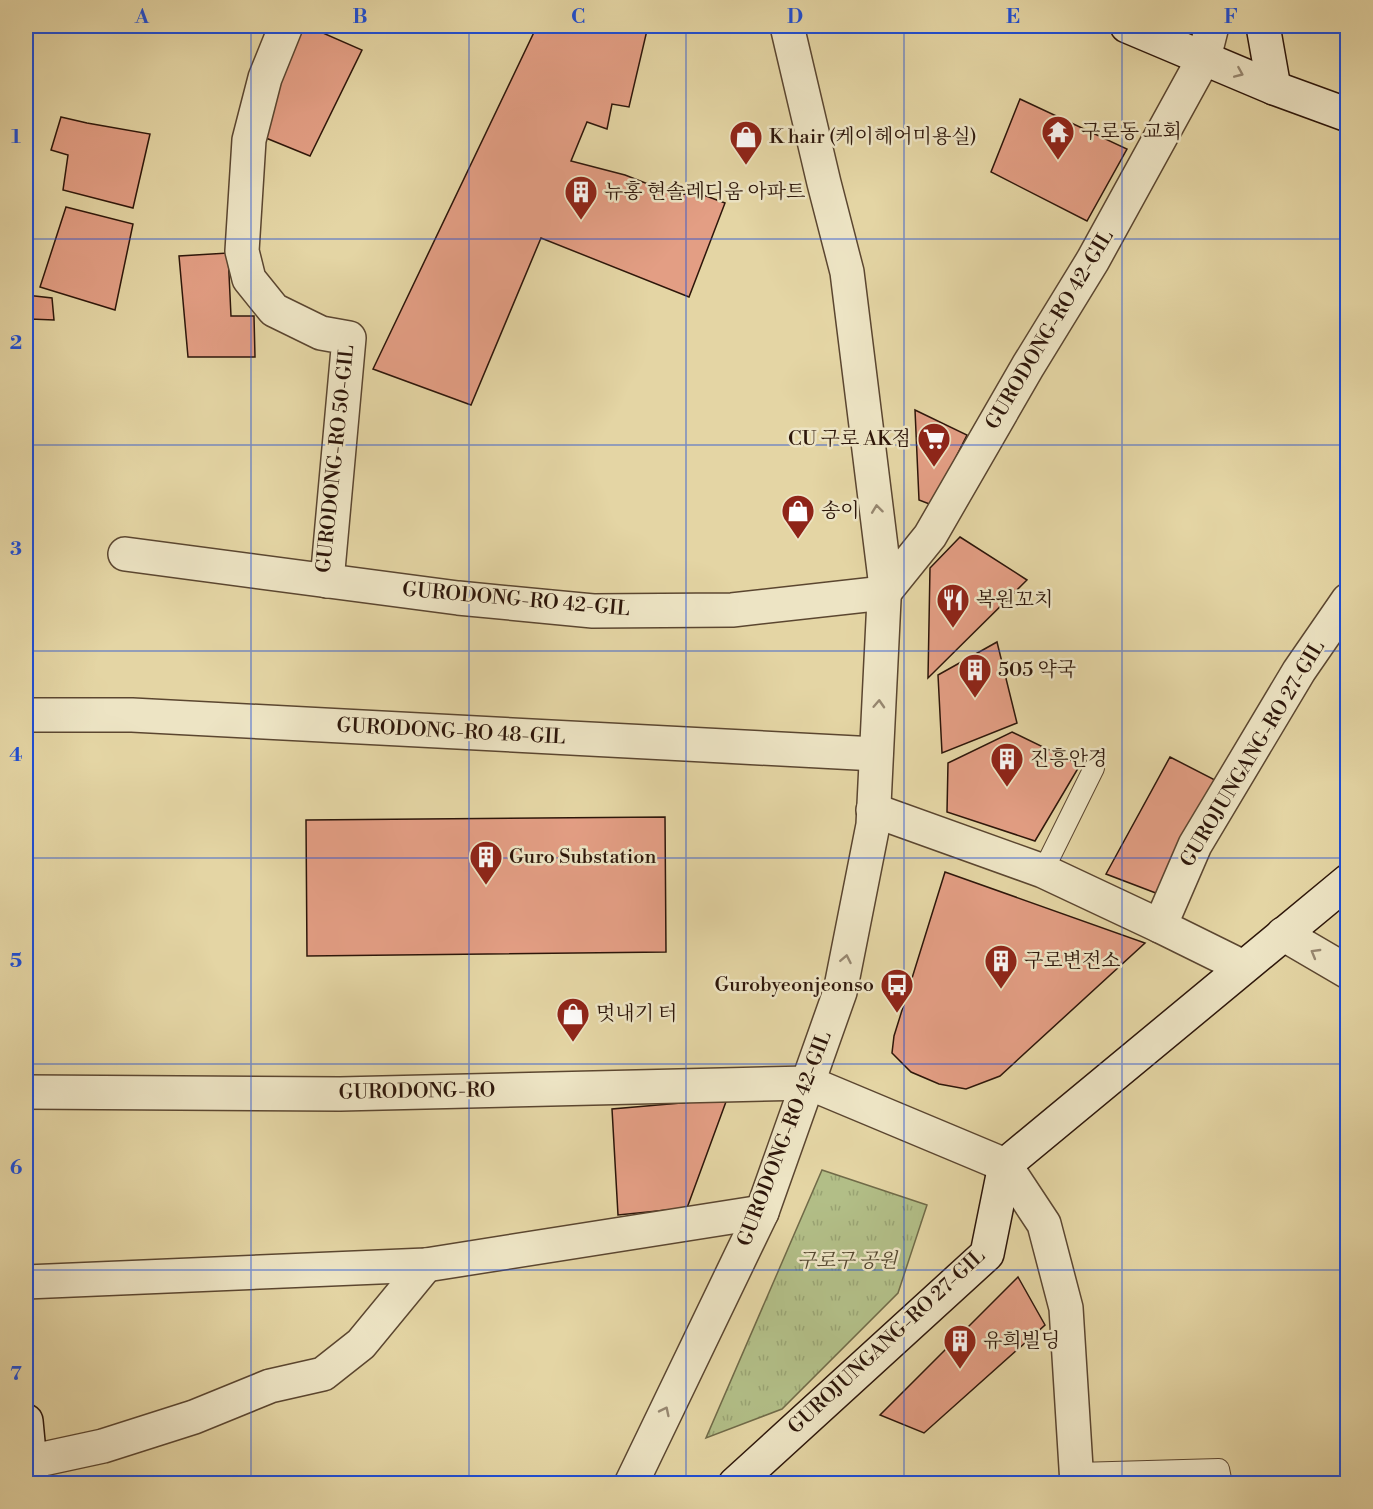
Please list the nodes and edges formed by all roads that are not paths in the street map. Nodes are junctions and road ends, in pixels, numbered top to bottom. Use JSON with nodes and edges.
{"nodes":[{"id":1,"x":286,"y":26,"type":"edge"},
{"id":2,"x":786,"y":26,"type":"edge"},
{"id":3,"x":1127,"y":26,"type":"edge"},
{"id":4,"x":1212,"y":26,"type":"edge"},
{"id":5,"x":1263,"y":26,"type":"edge"},
{"id":6,"x":1204,"y":58,"type":"junction"},
{"id":7,"x":1274,"y":88,"type":"junction"},
{"id":8,"x":1347,"y":115,"type":"edge"},
{"id":9,"x":125,"y":554,"type":"dead end"},
{"id":10,"x":327,"y":581,"type":"junction"},
{"id":11,"x":884,"y":593,"type":"junction"},
{"id":12,"x":1347,"y":600,"type":"edge"},
{"id":13,"x":26,"y":715,"type":"edge"},
{"id":14,"x":876,"y":753,"type":"junction"},
{"id":15,"x":1094,"y":768,"type":"dead end"},
{"id":16,"x":873,"y":810,"type":"junction"},
{"id":17,"x":1043,"y":871,"type":"junction"},
{"id":18,"x":1347,"y":881,"type":"edge"},
{"id":19,"x":1160,"y":926,"type":"junction"},
{"id":20,"x":1283,"y":934,"type":"junction"},
{"id":21,"x":1243,"y":968,"type":"junction"},
{"id":22,"x":1347,"y":972,"type":"edge"},
{"id":23,"x":809,"y":1083,"type":"junction"},
{"id":24,"x":26,"y":1092,"type":"edge"},
{"id":25,"x":1005,"y":1165,"type":"junction"},
{"id":26,"x":762,"y":1212,"type":"junction"},
{"id":27,"x":426,"y":1265,"type":"junction"},
{"id":28,"x":26,"y":1282,"type":"edge"},
{"id":29,"x":26,"y":1421,"type":"edge"},
{"id":30,"x":645,"y":1451,"type":"junction"},
{"id":31,"x":31,"y":1472,"type":"edge"},
{"id":32,"x":1077,"y":1478,"type":"edge"},
{"id":33,"x":609,"y":1484,"type":"edge"},
{"id":34,"x":631,"y":1484,"type":"edge"},
{"id":35,"x":735,"y":1484,"type":"edge"},
{"id":36,"x":1222,"y":1484,"type":"edge"}],
"edges":[{"from":1,"to":10,"type":"street","name":"GURODONG-RO 50-GIL"},
{"from":11,"to":2,"type":"street","name":"GURODONG-RO 42-GIL","one_way":true},
{"from":3,"to":6,"type":"street"},
{"from":4,"to":6,"type":"street","name":"GURODONG-RO 42-GIL"},
{"from":5,"to":7,"type":"street"},
{"from":6,"to":7,"type":"street","one_way":true},
{"from":6,"to":11,"type":"street","name":"GURODONG-RO 42-GIL"},
{"from":7,"to":8,"type":"street"},
{"from":9,"to":10,"type":"street","name":"GURODONG-RO 50-GIL"},
{"from":10,"to":11,"type":"street","name":"GURODONG-RO 42-GIL"},
{"from":14,"to":11,"type":"street","name":"GURODONG-RO 42-GIL","one_way":true},
{"from":12,"to":19,"type":"street","name":"GUROJUNGANG-RO 27-GIL"},
{"from":13,"to":14,"type":"street","name":"GURODONG-RO 48-GIL"},
{"from":14,"to":16,"type":"street","name":"GURODONG-RO 42-GIL"},
{"from":15,"to":17,"type":"lane"},
{"from":16,"to":17,"type":"street"},
{"from":23,"to":16,"type":"street","name":"GURODONG-RO 42-GIL","one_way":true},
{"from":17,"to":19,"type":"street"},
{"from":18,"to":20,"type":"street"},
{"from":19,"to":21,"type":"street"},
{"from":20,"to":21,"type":"street"},
{"from":22,"to":20,"type":"street","one_way":true},
{"from":21,"to":25,"type":"street"},
{"from":23,"to":24,"type":"street","name":"GURODONG-RO"},
{"from":23,"to":25,"type":"street"},
{"from":23,"to":26,"type":"street","name":"GURODONG-RO 42-GIL"},
{"from":25,"to":32,"type":"street"},
{"from":25,"to":35,"type":"street","name":"GUROJUNGANG-RO 27-GIL"},
{"from":26,"to":27,"type":"street"},
{"from":30,"to":26,"type":"street","name":"GURODONG-RO 42-GIL","one_way":true},
{"from":27,"to":28,"type":"street"},
{"from":27,"to":31,"type":"street"},
{"from":29,"to":31,"type":"street"},
{"from":30,"to":33,"type":"street"},
{"from":30,"to":34,"type":"street","name":"GURODONG-RO 42-GIL"},
{"from":32,"to":36,"type":"lane"}]}
